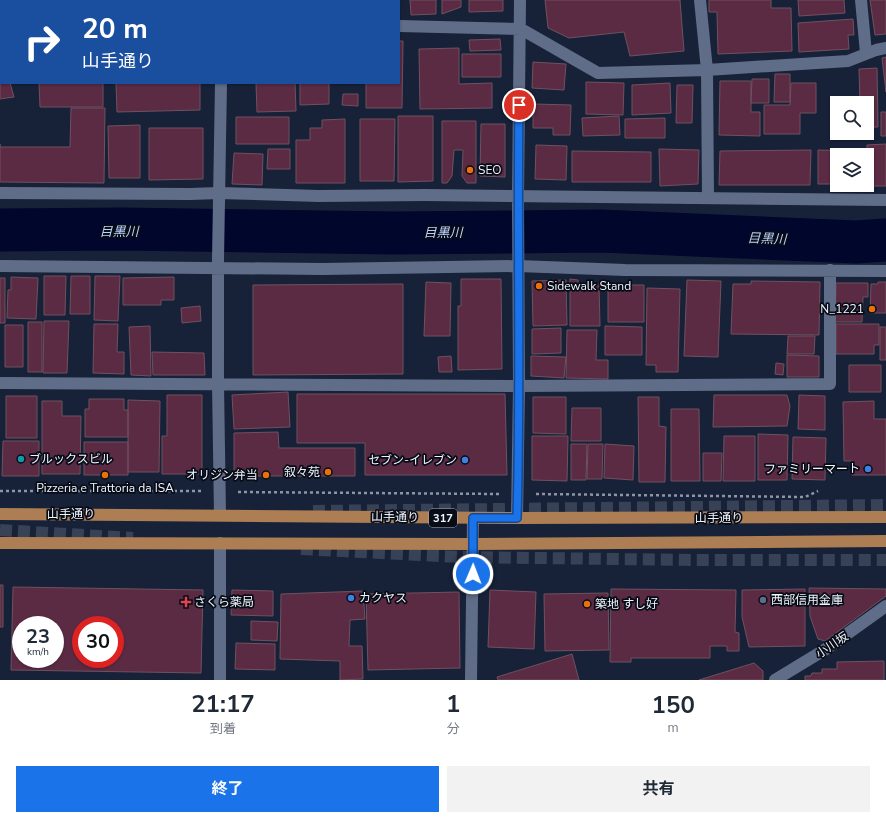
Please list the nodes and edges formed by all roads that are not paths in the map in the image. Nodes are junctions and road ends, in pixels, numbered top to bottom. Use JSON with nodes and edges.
{"nodes":[{"id":1,"x":520,"y":0,"type":"edge"},
{"id":2,"x":700,"y":0,"type":"edge"},
{"id":3,"x":861,"y":0,"type":"edge"},
{"id":4,"x":400,"y":26,"type":"edge"},
{"id":5,"x":520,"y":29,"type":"junction"},
{"id":6,"x":886,"y":48,"type":"edge"},
{"id":7,"x":866,"y":53,"type":"junction"},
{"id":8,"x":707,"y":70,"type":"junction"},
{"id":9,"x":221,"y":84,"type":"edge"},
{"id":10,"x":0,"y":193,"type":"edge"},
{"id":11,"x":219,"y":198,"type":"junction"},
{"id":12,"x":708,"y":198,"type":"junction"},
{"id":13,"x":886,"y":200,"type":"edge"},
{"id":14,"x":518,"y":201,"type":"junction"},
{"id":15,"x":518,"y":261,"type":"junction"},
{"id":16,"x":218,"y":263,"type":"junction"},
{"id":17,"x":0,"y":266,"type":"edge"},
{"id":18,"x":830,"y":270,"type":"junction"},
{"id":19,"x":886,"y":271,"type":"edge"},
{"id":20,"x":0,"y":383,"type":"edge"},
{"id":21,"x":218,"y":384,"type":"junction"},
{"id":22,"x":519,"y":386,"type":"junction"},
{"id":23,"x":0,"y":514,"type":"edge"},
{"id":24,"x":220,"y":515,"type":"junction"},
{"id":25,"x":473,"y":518,"type":"junction"},
{"id":26,"x":517,"y":518,"type":"junction"},
{"id":27,"x":886,"y":518,"type":"edge"},
{"id":28,"x":886,"y":541,"type":"edge"},
{"id":29,"x":220,"y":543,"type":"junction"},
{"id":30,"x":0,"y":544,"type":"edge"},
{"id":31,"x":473,"y":544,"type":"junction"},
{"id":32,"x":886,"y":606,"type":"edge"},
{"id":33,"x":220,"y":680,"type":"edge"},
{"id":34,"x":471,"y":680,"type":"edge"},
{"id":35,"x":775,"y":680,"type":"edge"}],
"edges":[{"from":1,"to":5,"type":"street"},
{"from":2,"to":8,"type":"street"},
{"from":3,"to":7,"type":"street"},
{"from":4,"to":5,"type":"street"},
{"from":5,"to":8,"type":"street"},
{"from":5,"to":14,"type":"street"},
{"from":6,"to":7,"type":"street"},
{"from":7,"to":8,"type":"street"},
{"from":8,"to":12,"type":"street"},
{"from":9,"to":11,"type":"street"},
{"from":10,"to":11,"type":"street"},
{"from":11,"to":14,"type":"street"},
{"from":11,"to":16,"type":"street"},
{"from":12,"to":13,"type":"street"},
{"from":12,"to":14,"type":"street"},
{"from":14,"to":15,"type":"street"},
{"from":15,"to":16,"type":"street"},
{"from":15,"to":18,"type":"street"},
{"from":15,"to":22,"type":"street"},
{"from":16,"to":17,"type":"street"},
{"from":16,"to":21,"type":"street"},
{"from":18,"to":19,"type":"street"},
{"from":18,"to":22,"type":"street"},
{"from":20,"to":21,"type":"street"},
{"from":21,"to":22,"type":"street"},
{"from":21,"to":24,"type":"street"},
{"from":22,"to":26,"type":"street"},
{"from":23,"to":24,"type":"main road","name":"山手通り","number":"317"},
{"from":24,"to":25,"type":"main road","name":"山手通り","number":"317"},
{"from":25,"to":26,"type":"main road","name":"山手通り","number":"317"},
{"from":25,"to":31,"type":"street"},
{"from":26,"to":27,"type":"main road","name":"山手通り","number":"317"},
{"from":28,"to":31,"type":"main road","name":"山手通り","number":"317"},
{"from":29,"to":30,"type":"main road","name":"山手通り","number":"317"},
{"from":29,"to":31,"type":"main road","name":"山手通り","number":"317"},
{"from":29,"to":33,"type":"street"},
{"from":31,"to":34,"type":"street"},
{"from":32,"to":35,"type":"street","name":"小川坂"}]}
